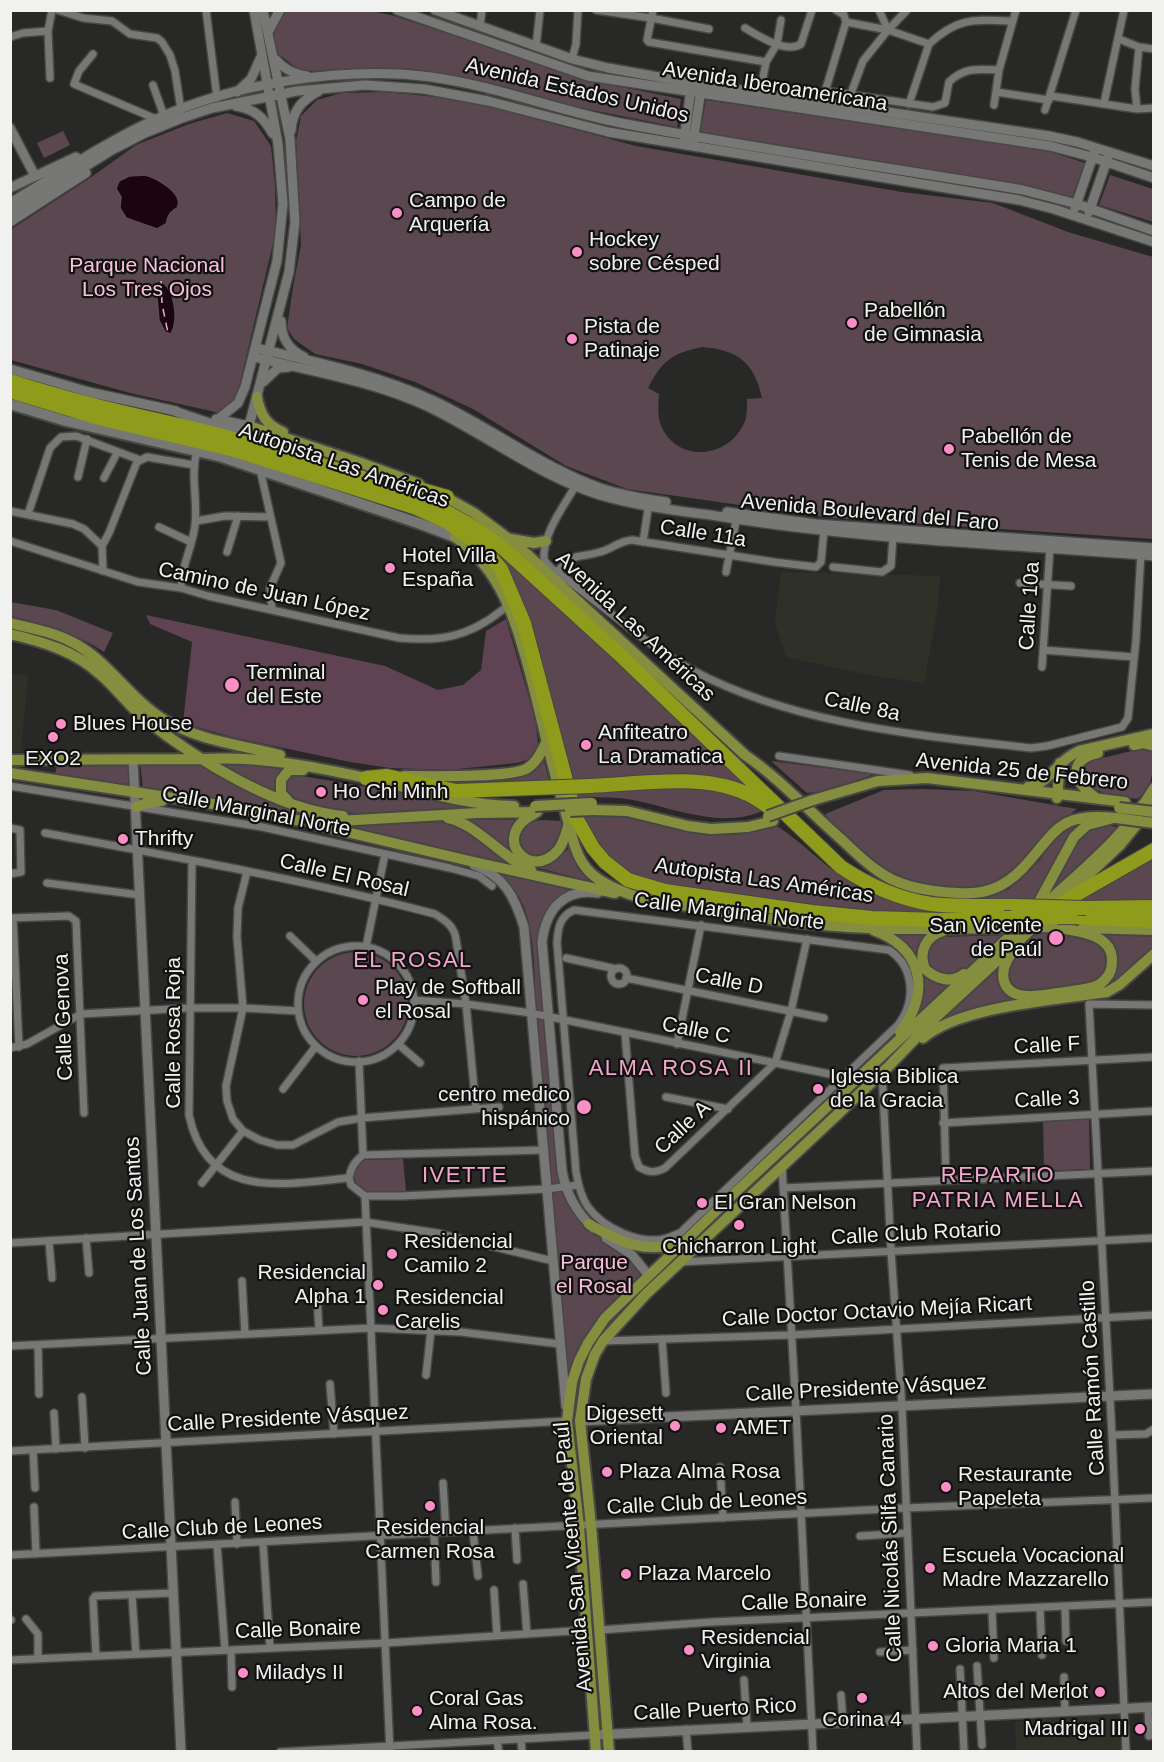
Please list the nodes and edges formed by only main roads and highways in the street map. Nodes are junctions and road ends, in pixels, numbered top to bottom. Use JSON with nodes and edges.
{"nodes":[{"id":1,"x":10,"y":381,"type":"edge"},
{"id":2,"x":10,"y":391,"type":"edge"},
{"id":3,"x":258,"y":391,"type":"road end"},
{"id":4,"x":10,"y":404,"type":"edge"},
{"id":5,"x":249,"y":426,"type":"road end"},
{"id":6,"x":313,"y":447,"type":"junction"},
{"id":7,"x":235,"y":450,"type":"junction"},
{"id":8,"x":311,"y":461,"type":"junction"},
{"id":9,"x":447,"y":497,"type":"junction"},
{"id":10,"x":455,"y":537,"type":"junction"},
{"id":11,"x":508,"y":538,"type":"junction"},
{"id":12,"x":546,"y":542,"type":"road end"},
{"id":13,"x":10,"y":623,"type":"edge"},
{"id":14,"x":10,"y":634,"type":"edge"},
{"id":15,"x":132,"y":701,"type":"junction"},
{"id":16,"x":1154,"y":734,"type":"edge"},
{"id":17,"x":172,"y":738,"type":"junction"},
{"id":18,"x":546,"y":743,"type":"junction"},
{"id":19,"x":1150,"y":743,"type":"edge"},
{"id":20,"x":46,"y":759,"type":"junction"},
{"id":21,"x":168,"y":759,"type":"junction"},
{"id":22,"x":203,"y":759,"type":"junction"},
{"id":23,"x":10,"y":760,"type":"edge"},
{"id":24,"x":1060,"y":763,"type":"junction"},
{"id":25,"x":323,"y":769,"type":"junction"},
{"id":26,"x":10,"y":773,"type":"edge"},
{"id":27,"x":351,"y":775,"type":"junction"},
{"id":28,"x":387,"y":776,"type":"junction"},
{"id":29,"x":46,"y":778,"type":"junction"},
{"id":30,"x":366,"y":778,"type":"junction"},
{"id":31,"x":1012,"y":788,"type":"junction"},
{"id":32,"x":1154,"y":788,"type":"edge"},
{"id":33,"x":1057,"y":796,"type":"junction"},
{"id":34,"x":1096,"y":798,"type":"junction"},
{"id":35,"x":191,"y":802,"type":"junction"},
{"id":36,"x":815,"y":802,"type":"junction"},
{"id":37,"x":294,"y":805,"type":"junction"},
{"id":38,"x":1154,"y":805,"type":"edge"},
{"id":39,"x":136,"y":807,"type":"road end"},
{"id":40,"x":536,"y":809,"type":"junction"},
{"id":41,"x":1120,"y":809,"type":"junction"},
{"id":42,"x":1154,"y":813,"type":"edge"},
{"id":43,"x":421,"y":816,"type":"junction"},
{"id":44,"x":376,"y":818,"type":"junction"},
{"id":45,"x":296,"y":820,"type":"junction"},
{"id":46,"x":791,"y":820,"type":"junction"},
{"id":47,"x":569,"y":823,"type":"junction"},
{"id":48,"x":1154,"y":823,"type":"edge"},
{"id":49,"x":1154,"y":850,"type":"edge"},
{"id":50,"x":550,"y":879,"type":"junction"},
{"id":51,"x":640,"y":898,"type":"junction"},
{"id":52,"x":1154,"y":907,"type":"edge"},
{"id":53,"x":1086,"y":908,"type":"junction"},
{"id":54,"x":1154,"y":912,"type":"edge"},
{"id":55,"x":898,"y":918,"type":"junction"},
{"id":56,"x":1029,"y":919,"type":"junction"},
{"id":57,"x":1049,"y":921,"type":"junction"},
{"id":58,"x":1154,"y":921,"type":"edge"},
{"id":59,"x":808,"y":923,"type":"junction"},
{"id":60,"x":999,"y":923,"type":"junction"},
{"id":61,"x":867,"y":928,"type":"junction"},
{"id":62,"x":949,"y":929,"type":"junction"},
{"id":63,"x":1154,"y":930,"type":"edge"},
{"id":64,"x":1023,"y":937,"type":"junction"},
{"id":65,"x":999,"y":946,"type":"junction"},
{"id":66,"x":1154,"y":954,"type":"edge"},
{"id":67,"x":1149,"y":960,"type":"edge"},
{"id":68,"x":880,"y":1058,"type":"junction"},
{"id":69,"x":885,"y":1069,"type":"junction"},
{"id":70,"x":589,"y":1224,"type":"road end"},
{"id":71,"x":688,"y":1239,"type":"junction"},
{"id":72,"x":596,"y":1752,"type":"edge"},
{"id":73,"x":609,"y":1752,"type":"edge"}],
"edges":[{"from":1,"to":8,"type":"highway","name":"Autopista Las Américas"},
{"from":2,"to":7,"type":"highway","name":"Autopista Las Américas"},
{"from":3,"to":6,"type":"main road"},
{"from":4,"to":10,"type":"main road"},
{"from":5,"to":6,"type":"main road","name":"Avenida Las Américas"},
{"from":6,"to":9,"type":"main road","name":"Avenida Las Américas"},
{"from":7,"to":10,"type":"highway"},
{"from":7,"to":55,"type":"highway","name":"Autopista Las Américas"},
{"from":8,"to":9,"type":"highway"},
{"from":8,"to":46,"type":"highway","name":"Autopista Las Américas"},
{"from":9,"to":11,"type":"main road","name":"Avenida Las Américas"},
{"from":10,"to":18,"type":"main road"},
{"from":11,"to":12,"type":"main road"},
{"from":11,"to":41,"type":"main road","name":"Avenida Las Américas"},
{"from":13,"to":15,"type":"main road"},
{"from":14,"to":15,"type":"main road"},
{"from":15,"to":17,"type":"main road"},
{"from":15,"to":25,"type":"main road"},
{"from":16,"to":24,"type":"main road"},
{"from":17,"to":21,"type":"main road"},
{"from":17,"to":22,"type":"main road"},
{"from":18,"to":28,"type":"main road"},
{"from":18,"to":47,"type":"main road"},
{"from":19,"to":34,"type":"main road"},
{"from":20,"to":21,"type":"main road"},
{"from":20,"to":23,"type":"main road"},
{"from":20,"to":29,"type":"main road"},
{"from":21,"to":22,"type":"main road"},
{"from":22,"to":25,"type":"main road"},
{"from":22,"to":37,"type":"main road"},
{"from":24,"to":31,"type":"main road"},
{"from":24,"to":33,"type":"main road"},
{"from":25,"to":27,"type":"main road"},
{"from":26,"to":29,"type":"main road"},
{"from":27,"to":30,"type":"main road"},
{"from":27,"to":37,"type":"main road"},
{"from":28,"to":30,"type":"highway"},
{"from":28,"to":46,"type":"highway","bridge":true},
{"from":29,"to":35,"type":"main road"},
{"from":30,"to":40,"type":"main road"},
{"from":31,"to":33,"type":"main road","name":"Avenida 25 de Febrero"},
{"from":31,"to":36,"type":"main road","name":"Avenida 25 de Febrero"},
{"from":32,"to":56,"type":"main road","name":"Avenida San Vicente de Paúl"},
{"from":33,"to":34,"type":"main road","name":"Avenida 25 de Febrero"},
{"from":33,"to":36,"type":"main road","name":"Avenida 25 de Febrero"},
{"from":33,"to":41,"type":"main road","name":"Avenida 25 de Febrero"},
{"from":34,"to":41,"type":"main road","name":"Avenida 25 de Febrero"},
{"from":35,"to":39,"type":"main road"},
{"from":35,"to":45,"type":"main road"},
{"from":36,"to":40,"type":"main road","name":"Avenida 25 de Febrero","bridge":true},
{"from":37,"to":44,"type":"main road"},
{"from":38,"to":41,"type":"main road","name":"Avenida 25 de Febrero"},
{"from":38,"to":57,"type":"main road","name":"Avenida San Vicente de Paúl"},
{"from":40,"to":43,"type":"main road"},
{"from":40,"to":47,"type":"main road"},
{"from":41,"to":42,"type":"main road","name":"Avenida 25 de Febrero","bridge":true},
{"from":41,"to":48,"type":"main road","name":"Avenida Las Américas","bridge":true},
{"from":41,"to":56,"type":"main road"},
{"from":43,"to":44,"type":"main road"},
{"from":43,"to":50,"type":"main road"},
{"from":44,"to":45,"type":"main road"},
{"from":45,"to":50,"type":"main road"},
{"from":46,"to":53,"type":"highway","name":"Autopista Las Américas","bridge":true},
{"from":47,"to":51,"type":"main road"},
{"from":49,"to":57,"type":"highway"},
{"from":50,"to":51,"type":"main road"},
{"from":51,"to":59,"type":"main road"},
{"from":52,"to":53,"type":"highway"},
{"from":53,"to":54,"type":"highway","name":"Autopista Las Américas"},
{"from":55,"to":59,"type":"highway"},
{"from":55,"to":60,"type":"highway","name":"Autopista Las Américas"},
{"from":56,"to":65,"type":"main road","name":"Avenida San Vicente de Paúl"},
{"from":57,"to":60,"type":"main road","bridge":true},
{"from":57,"to":63,"type":"main road"},
{"from":57,"to":64,"type":"main road","name":"Avenida San Vicente de Paúl"},
{"from":57,"to":64,"type":"main road"},
{"from":58,"to":60,"type":"highway","name":"Autopista Las Américas","bridge":true},
{"from":59,"to":61,"type":"main road"},
{"from":60,"to":62,"type":"main road"},
{"from":61,"to":62,"type":"main road"},
{"from":61,"to":68,"type":"main road"},
{"from":62,"to":65,"type":"main road"},
{"from":64,"to":69,"type":"main road","name":"Avenida San Vicente de Paúl"},
{"from":65,"to":68,"type":"main road","name":"Avenida San Vicente de Paúl"},
{"from":66,"to":67,"type":"main road"},
{"from":67,"to":69,"type":"main road"},
{"from":68,"to":71,"type":"main road","name":"Avenida San Vicente de Paúl"},
{"from":69,"to":73,"type":"main road","name":"Avenida San Vicente de Paúl"},
{"from":70,"to":71,"type":"main road"},
{"from":71,"to":72,"type":"main road","name":"Avenida San Vicente de Paúl"}]}
